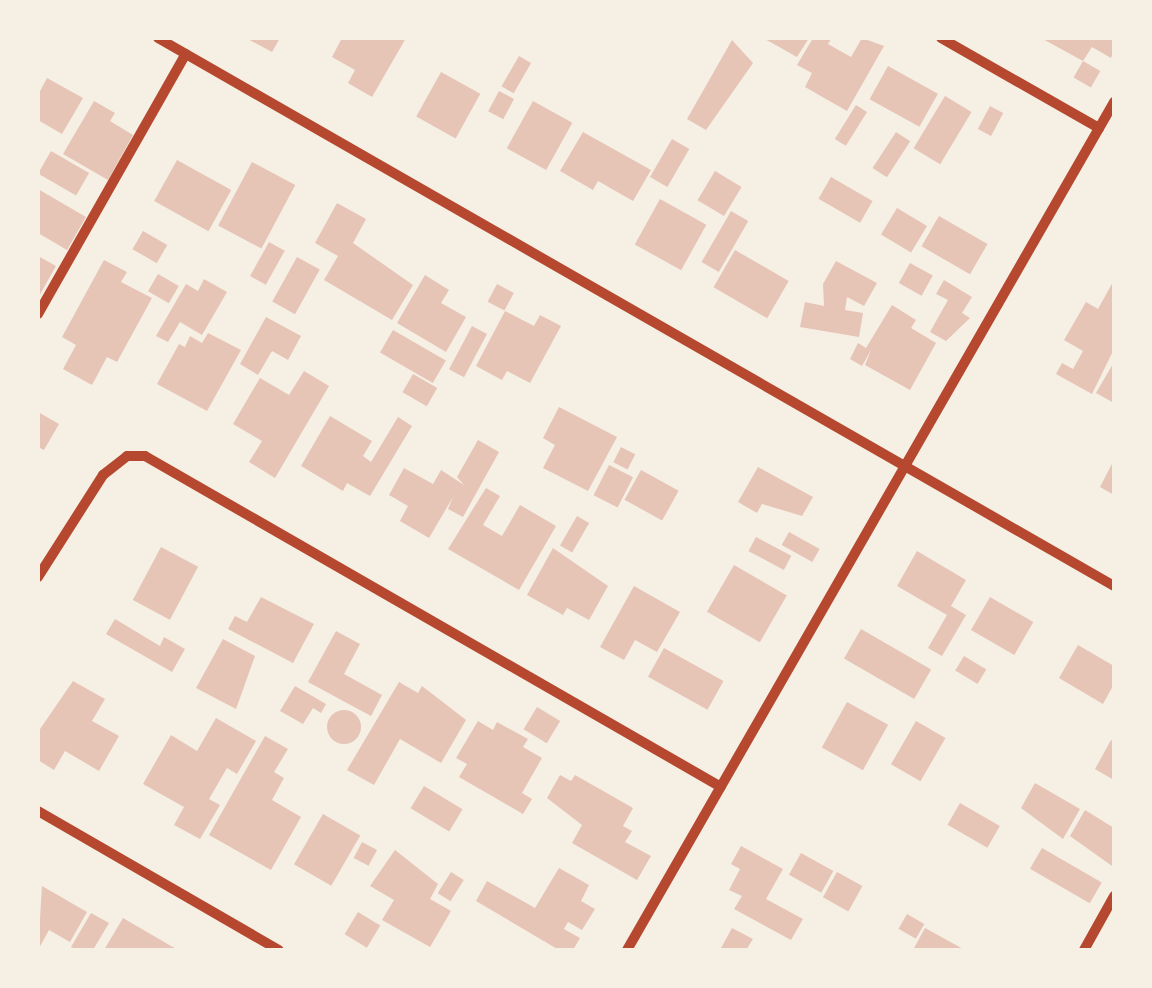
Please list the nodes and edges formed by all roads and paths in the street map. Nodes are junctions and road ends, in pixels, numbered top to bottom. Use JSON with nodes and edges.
{"nodes":[{"id":1,"x":158,"y":38,"type":"edge"},
{"id":2,"x":941,"y":38,"type":"edge"},
{"id":3,"x":186,"y":54,"type":"junction"},
{"id":4,"x":1114,"y":102,"type":"edge"},
{"id":5,"x":1099,"y":128,"type":"junction"},
{"id":6,"x":38,"y":314,"type":"edge"},
{"id":7,"x":904,"y":468,"type":"junction"},
{"id":8,"x":38,"y":578,"type":"edge"},
{"id":9,"x":1114,"y":586,"type":"edge"},
{"id":10,"x":721,"y":787,"type":"junction"},
{"id":11,"x":38,"y":811,"type":"edge"},
{"id":12,"x":1114,"y":896,"type":"edge"},
{"id":13,"x":279,"y":950,"type":"edge"},
{"id":14,"x":627,"y":950,"type":"edge"},
{"id":15,"x":1084,"y":950,"type":"edge"}],
"edges":[{"from":1,"to":3,"type":"street"},
{"from":2,"to":5,"type":"street"},
{"from":3,"to":6,"type":"street"},
{"from":3,"to":7,"type":"street"},
{"from":4,"to":5,"type":"street"},
{"from":5,"to":7,"type":"street"},
{"from":7,"to":9,"type":"street"},
{"from":7,"to":10,"type":"street"},
{"from":8,"to":10,"type":"street"},
{"from":10,"to":14,"type":"street"},
{"from":11,"to":13,"type":"street"},
{"from":12,"to":15,"type":"street"}]}
